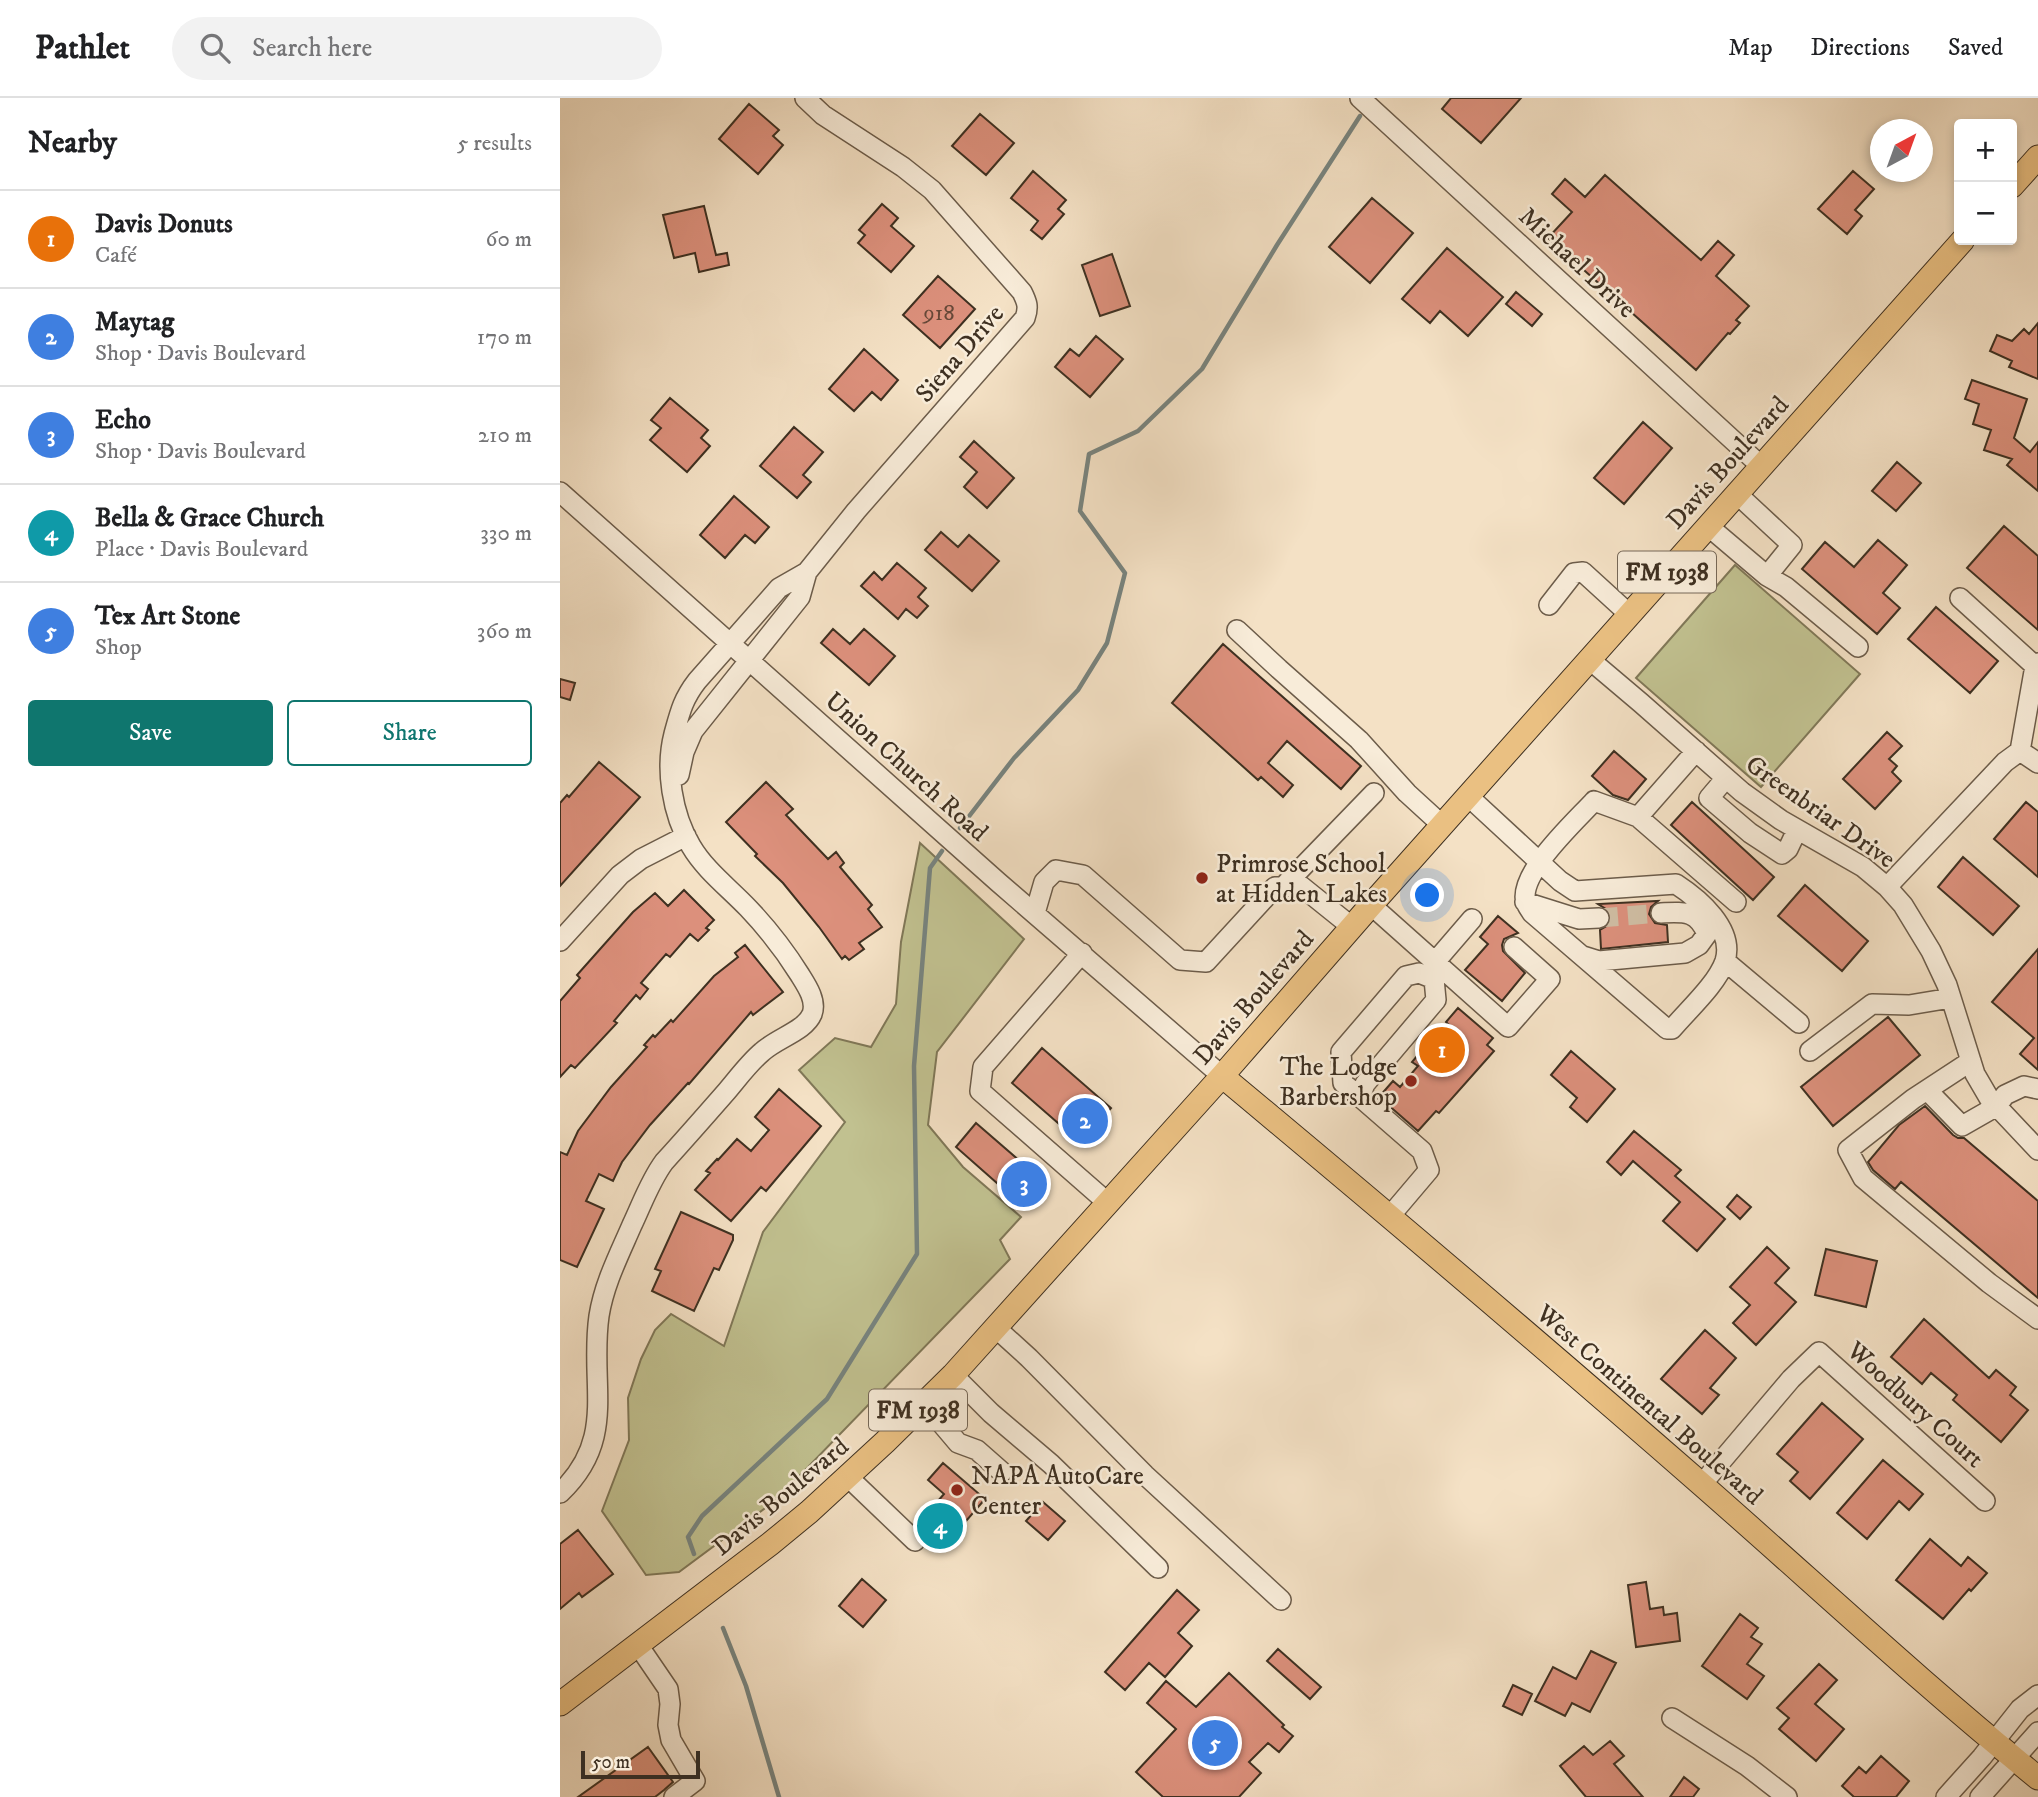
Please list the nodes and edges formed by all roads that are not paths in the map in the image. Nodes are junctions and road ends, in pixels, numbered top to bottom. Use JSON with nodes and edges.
{"nodes":[{"id":1,"x":805,"y":98,"type":"edge"},
{"id":2,"x":1360,"y":98,"type":"edge"},
{"id":3,"x":2038,"y":157,"type":"edge"},
{"id":4,"x":2016,"y":182,"type":"edge"},
{"id":5,"x":1959,"y":245,"type":"edge"},
{"id":6,"x":1761,"y":466,"type":"junction"},
{"id":7,"x":560,"y":492,"type":"edge"},
{"id":8,"x":1736,"y":493,"type":"junction"},
{"id":9,"x":1708,"y":526,"type":"junction"},
{"id":10,"x":807,"y":572,"type":"junction"},
{"id":11,"x":1767,"y":576,"type":"junction"},
{"id":12,"x":1960,"y":598,"type":"dead end"},
{"id":13,"x":1549,"y":605,"type":"dead end"},
{"id":14,"x":1629,"y":614,"type":"junction"},
{"id":15,"x":1237,"y":630,"type":"dead end"},
{"id":16,"x":730,"y":643,"type":"junction"},
{"id":17,"x":1858,"y":647,"type":"dead end"},
{"id":18,"x":1589,"y":659,"type":"junction"},
{"id":19,"x":749,"y":660,"type":"junction"},
{"id":20,"x":2037,"y":665,"type":"edge"},
{"id":21,"x":2031,"y":727,"type":"edge"},
{"id":22,"x":1696,"y":751,"type":"junction"},
{"id":23,"x":2020,"y":751,"type":"junction"},
{"id":24,"x":2038,"y":763,"type":"edge"},
{"id":25,"x":1726,"y":778,"type":"junction"},
{"id":26,"x":1374,"y":793,"type":"dead end"},
{"id":27,"x":1468,"y":796,"type":"junction"},
{"id":28,"x":678,"y":817,"type":"junction"},
{"id":29,"x":1638,"y":817,"type":"junction"},
{"id":30,"x":1443,"y":825,"type":"junction"},
{"id":31,"x":1797,"y":830,"type":"junction"},
{"id":32,"x":686,"y":836,"type":"junction"},
{"id":33,"x":1540,"y":860,"type":"junction"},
{"id":34,"x":1283,"y":887,"type":"junction"},
{"id":35,"x":1887,"y":887,"type":"junction"},
{"id":36,"x":1525,"y":902,"type":"junction"},
{"id":37,"x":1736,"y":902,"type":"dead end"},
{"id":38,"x":1371,"y":905,"type":"junction"},
{"id":39,"x":1035,"y":913,"type":"junction"},
{"id":40,"x":1661,"y":914,"type":"tunnel mouth"},
{"id":41,"x":1599,"y":918,"type":"tunnel mouth"},
{"id":42,"x":1472,"y":919,"type":"dead end"},
{"id":43,"x":1352,"y":927,"type":"junction"},
{"id":44,"x":560,"y":941,"type":"edge"},
{"id":45,"x":1514,"y":947,"type":"dead end"},
{"id":46,"x":1082,"y":953,"type":"junction"},
{"id":47,"x":1582,"y":956,"type":"junction"},
{"id":48,"x":1725,"y":961,"type":"junction"},
{"id":49,"x":1437,"y":970,"type":"junction"},
{"id":50,"x":1951,"y":998,"type":"junction"},
{"id":51,"x":1798,"y":1023,"type":"dead end"},
{"id":52,"x":1810,"y":1051,"type":"dead end"},
{"id":53,"x":1971,"y":1061,"type":"junction"},
{"id":54,"x":1222,"y":1076,"type":"junction"},
{"id":55,"x":2038,"y":1089,"type":"edge"},
{"id":56,"x":1927,"y":1090,"type":"junction"},
{"id":57,"x":1360,"y":1097,"type":"junction"},
{"id":58,"x":1997,"y":1106,"type":"junction"},
{"id":59,"x":2038,"y":1150,"type":"edge"},
{"id":60,"x":1108,"y":1203,"type":"junction"},
{"id":61,"x":1390,"y":1216,"type":"junction"},
{"id":62,"x":2038,"y":1319,"type":"edge"},
{"id":63,"x":996,"y":1328,"type":"junction"},
{"id":64,"x":953,"y":1375,"type":"junction"},
{"id":65,"x":925,"y":1404,"type":"junction"},
{"id":66,"x":1002,"y":1472,"type":"dead end"},
{"id":67,"x":848,"y":1477,"type":"junction"},
{"id":68,"x":1702,"y":1485,"type":"junction"},
{"id":69,"x":560,"y":1493,"type":"edge"},
{"id":70,"x":1985,"y":1502,"type":"dead end"},
{"id":71,"x":915,"y":1541,"type":"dead end"},
{"id":72,"x":1158,"y":1568,"type":"dead end"},
{"id":73,"x":1281,"y":1601,"type":"dead end"},
{"id":74,"x":638,"y":1645,"type":"junction"},
{"id":75,"x":2038,"y":1695,"type":"edge"},
{"id":76,"x":560,"y":1704,"type":"edge"},
{"id":77,"x":1672,"y":1718,"type":"dead end"},
{"id":78,"x":2038,"y":1732,"type":"edge"},
{"id":79,"x":1994,"y":1742,"type":"junction"},
{"id":80,"x":2014,"y":1758,"type":"junction"},
{"id":81,"x":2038,"y":1778,"type":"edge"},
{"id":82,"x":674,"y":1797,"type":"edge"},
{"id":83,"x":1787,"y":1797,"type":"edge"},
{"id":84,"x":1946,"y":1797,"type":"edge"},
{"id":85,"x":1980,"y":1797,"type":"edge"}],
"edges":[{"from":1,"to":10,"type":"street","name":"Siena Drive"},
{"from":2,"to":6,"type":"street","name":"Michael Drive"},
{"from":3,"to":4,"type":"main road"},
{"from":5,"to":6,"type":"main road","name":"Davis Boulevard","number":"FM 1938"},
{"from":6,"to":8,"type":"main road","name":"Davis Boulevard","number":"FM 1938"},
{"from":7,"to":16,"type":"street","name":"Union Church Road"},
{"from":8,"to":9,"type":"main road","name":"Davis Boulevard","number":"FM 1938"},
{"from":8,"to":11,"type":"street"},
{"from":9,"to":11,"type":"street"},
{"from":9,"to":14,"type":"main road","name":"Davis Boulevard","number":"FM 1938"},
{"from":10,"to":16,"type":"street","name":"Siena Drive"},
{"from":10,"to":19,"type":"street","name":"Siena Drive"},
{"from":11,"to":17,"type":"street"},
{"from":12,"to":20,"type":"street"},
{"from":13,"to":14,"type":"street"},
{"from":14,"to":18,"type":"main road","name":"Davis Boulevard","number":"FM 1938"},
{"from":15,"to":30,"type":"street"},
{"from":16,"to":19,"type":"street","name":"Union Church Road"},
{"from":16,"to":28,"type":"street","name":"Siena Drive"},
{"from":18,"to":22,"type":"street","name":"Greenbriar Drive"},
{"from":18,"to":27,"type":"main road","name":"Davis Boulevard","number":"FM 1938"},
{"from":19,"to":28,"type":"street","name":"Siena Drive"},
{"from":19,"to":39,"type":"street","name":"Union Church Road"},
{"from":20,"to":21,"type":"street"},
{"from":21,"to":23,"type":"street"},
{"from":22,"to":25,"type":"street","name":"Greenbriar Drive"},
{"from":22,"to":29,"type":"street"},
{"from":23,"to":24,"type":"street"},
{"from":23,"to":35,"type":"street"},
{"from":25,"to":31,"type":"street","name":"Greenbriar Drive"},
{"from":25,"to":31,"type":"street"},
{"from":26,"to":34,"type":"street"},
{"from":27,"to":30,"type":"main road","name":"Davis Boulevard","number":"FM 1938"},
{"from":27,"to":33,"type":"street"},
{"from":28,"to":32,"type":"street"},
{"from":29,"to":33,"type":"street"},
{"from":29,"to":37,"type":"street"},
{"from":30,"to":38,"type":"main road","name":"Davis Boulevard","number":"FM 1938"},
{"from":31,"to":35,"type":"street","name":"Greenbriar Drive"},
{"from":32,"to":44,"type":"street"},
{"from":32,"to":69,"type":"street"},
{"from":33,"to":36,"type":"street"},
{"from":33,"to":48,"type":"street"},
{"from":34,"to":39,"type":"street"},
{"from":34,"to":43,"type":"street"},
{"from":35,"to":50,"type":"street","name":"Greenbriar Drive"},
{"from":36,"to":41,"type":"street"},
{"from":36,"to":47,"type":"street"},
{"from":38,"to":43,"type":"main road","name":"Davis Boulevard","number":"FM 1938"},
{"from":38,"to":49,"type":"street"},
{"from":39,"to":46,"type":"street","name":"Union Church Road"},
{"from":40,"to":47,"type":"street"},
{"from":42,"to":49,"type":"street"},
{"from":43,"to":54,"type":"main road","name":"Davis Boulevard","number":"FM 1938"},
{"from":45,"to":49,"type":"street"},
{"from":46,"to":54,"type":"street","name":"Union Church Road"},
{"from":46,"to":60,"type":"street"},
{"from":47,"to":48,"type":"street"},
{"from":48,"to":51,"type":"street"},
{"from":49,"to":57,"type":"street"},
{"from":49,"to":57,"type":"street"},
{"from":50,"to":52,"type":"street"},
{"from":50,"to":53,"type":"street","name":"Greenbriar Drive"},
{"from":53,"to":56,"type":"street"},
{"from":53,"to":58,"type":"street","name":"Greenbriar Drive"},
{"from":54,"to":60,"type":"main road","name":"Davis Boulevard","number":"FM 1938"},
{"from":54,"to":61,"type":"main road","name":"West Continental Boulevard"},
{"from":55,"to":58,"type":"street"},
{"from":56,"to":58,"type":"street"},
{"from":56,"to":62,"type":"street"},
{"from":57,"to":61,"type":"street"},
{"from":58,"to":59,"type":"street","name":"Greenbriar Drive"},
{"from":60,"to":63,"type":"main road","name":"Davis Boulevard","number":"FM 1938"},
{"from":61,"to":68,"type":"main road","name":"West Continental Boulevard"},
{"from":63,"to":64,"type":"main road","name":"Davis Boulevard","number":"FM 1938"},
{"from":63,"to":73,"type":"street"},
{"from":64,"to":65,"type":"main road","name":"Davis Boulevard","number":"FM 1938"},
{"from":64,"to":72,"type":"street"},
{"from":65,"to":66,"type":"street"},
{"from":65,"to":67,"type":"main road","name":"Davis Boulevard","number":"FM 1938"},
{"from":67,"to":71,"type":"street"},
{"from":67,"to":74,"type":"main road","name":"Davis Boulevard","number":"FM 1938"},
{"from":68,"to":70,"type":"street","name":"Woodbury Court"},
{"from":68,"to":79,"type":"main road","name":"West Continental Boulevard"},
{"from":74,"to":76,"type":"main road","name":"Davis Boulevard","number":"FM 1938"},
{"from":74,"to":82,"type":"street"},
{"from":75,"to":79,"type":"street"},
{"from":77,"to":83,"type":"street"},
{"from":78,"to":80,"type":"street"},
{"from":79,"to":80,"type":"main road","name":"West Continental Boulevard"},
{"from":79,"to":84,"type":"street"},
{"from":80,"to":81,"type":"main road","name":"West Continental Boulevard"},
{"from":80,"to":85,"type":"street"}]}
